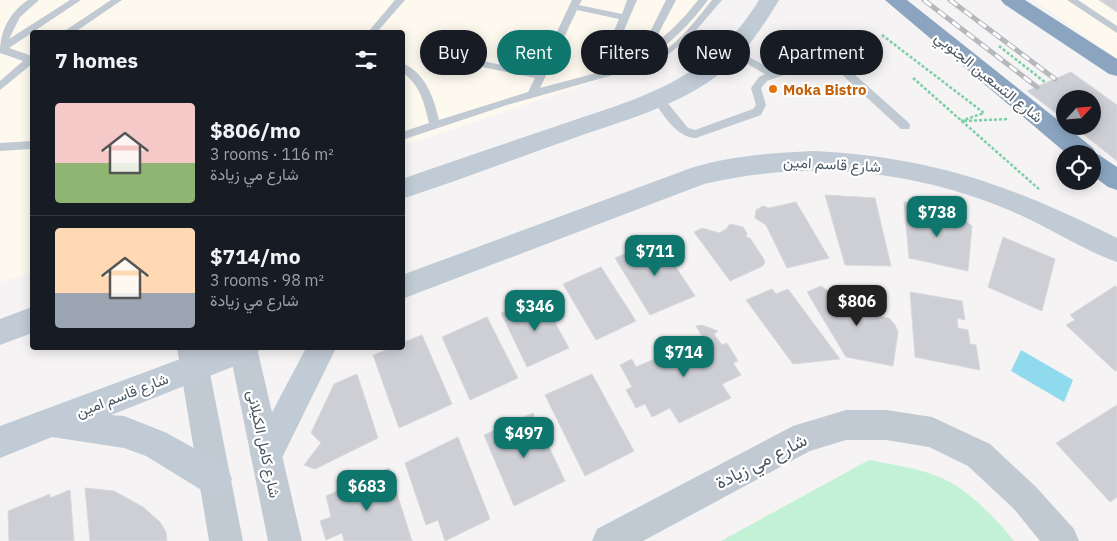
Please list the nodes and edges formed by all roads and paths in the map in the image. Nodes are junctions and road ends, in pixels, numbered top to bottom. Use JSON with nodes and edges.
{"nodes":[{"id":1,"x":34,"y":0,"type":"edge"},
{"id":2,"x":76,"y":0,"type":"edge"},
{"id":3,"x":118,"y":0,"type":"edge"},
{"id":4,"x":400,"y":0,"type":"edge"},
{"id":5,"x":632,"y":0,"type":"edge"},
{"id":6,"x":671,"y":0,"type":"edge"},
{"id":7,"x":703,"y":0,"type":"edge"},
{"id":8,"x":717,"y":0,"type":"edge"},
{"id":9,"x":768,"y":0,"type":"edge"},
{"id":10,"x":896,"y":0,"type":"edge"},
{"id":11,"x":1011,"y":0,"type":"edge"},
{"id":12,"x":1072,"y":0,"type":"edge"},
{"id":13,"x":576,"y":3,"type":"edge"},
{"id":14,"x":624,"y":17,"type":"junction"},
{"id":15,"x":31,"y":30,"type":"edge"},
{"id":16,"x":72,"y":30,"type":"edge"},
{"id":17,"x":374,"y":30,"type":"edge"},
{"id":18,"x":619,"y":30,"type":"edge"},
{"id":19,"x":656,"y":30,"type":"edge"},
{"id":20,"x":747,"y":30,"type":"edge"},
{"id":21,"x":1117,"y":30,"type":"edge"},
{"id":22,"x":30,"y":31,"type":"edge"},
{"id":23,"x":883,"y":36,"type":"edge"},
{"id":24,"x":668,"y":39,"type":"edge"},
{"id":25,"x":999,"y":46,"type":"dead end"},
{"id":26,"x":1,"y":50,"type":"edge"},
{"id":27,"x":668,"y":52,"type":"edge"},
{"id":28,"x":30,"y":59,"type":"edge"},
{"id":29,"x":30,"y":60,"type":"edge"},
{"id":30,"x":487,"y":65,"type":"edge"},
{"id":31,"x":405,"y":68,"type":"edge"},
{"id":32,"x":1117,"y":69,"type":"edge"},
{"id":33,"x":600,"y":75,"type":"edge"},
{"id":34,"x":701,"y":75,"type":"edge"},
{"id":35,"x":774,"y":75,"type":"edge"},
{"id":36,"x":849,"y":75,"type":"edge"},
{"id":37,"x":541,"y":76,"type":"junction"},
{"id":38,"x":913,"y":78,"type":"dead end"},
{"id":39,"x":1046,"y":83,"type":"dead end"},
{"id":40,"x":0,"y":86,"type":"edge"},
{"id":41,"x":532,"y":95,"type":"junction"},
{"id":42,"x":658,"y":99,"type":"junction"},
{"id":43,"x":1038,"y":118,"type":"junction"},
{"id":44,"x":961,"y":121,"type":"junction"},
{"id":45,"x":436,"y":125,"type":"junction"},
{"id":46,"x":905,"y":126,"type":"dead end"},
{"id":47,"x":405,"y":135,"type":"edge"},
{"id":48,"x":30,"y":145,"type":"edge"},
{"id":49,"x":1072,"y":145,"type":"edge"},
{"id":50,"x":0,"y":147,"type":"edge"},
{"id":51,"x":1101,"y":168,"type":"edge"},
{"id":52,"x":1117,"y":180,"type":"edge"},
{"id":53,"x":405,"y":188,"type":"edge"},
{"id":54,"x":1032,"y":209,"type":"junction"},
{"id":55,"x":1117,"y":251,"type":"edge"},
{"id":56,"x":405,"y":286,"type":"edge"},
{"id":57,"x":30,"y":321,"type":"edge"},
{"id":58,"x":0,"y":332,"type":"edge"},
{"id":59,"x":233,"y":350,"type":"edge"},
{"id":60,"x":244,"y":350,"type":"edge"},
{"id":61,"x":319,"y":350,"type":"edge"},
{"id":62,"x":193,"y":357,"type":"edge"},
{"id":63,"x":51,"y":422,"type":"junction"},
{"id":64,"x":0,"y":442,"type":"edge"},
{"id":65,"x":266,"y":454,"type":"junction"},
{"id":66,"x":215,"y":479,"type":"junction"},
{"id":67,"x":624,"y":538,"type":"edge"},
{"id":68,"x":226,"y":541,"type":"edge"},
{"id":69,"x":285,"y":541,"type":"edge"},
{"id":70,"x":1062,"y":541,"type":"edge"}],
"edges":[{"from":1,"to":26,"type":"lane"},
{"from":2,"to":15,"type":"lane"},
{"from":3,"to":16,"type":"lane"},
{"from":4,"to":17,"type":"lane"},
{"from":5,"to":14,"type":"lane"},
{"from":6,"to":19,"type":"lane"},
{"from":7,"to":24,"type":"lane"},
{"from":8,"to":27,"type":"lane"},
{"from":9,"to":20,"type":"main road"},
{"from":10,"to":43,"type":"highway","name":"شارع التسعين الجنوبي"},
{"from":11,"to":32,"type":"highway"},
{"from":12,"to":21,"type":"lane"},
{"from":13,"to":14,"type":"lane"},
{"from":13,"to":37,"type":"lane"},
{"from":14,"to":18,"type":"lane"},
{"from":22,"to":26,"type":"lane"},
{"from":23,"to":44,"type":"path"},
{"from":25,"to":39,"type":"path"},
{"from":26,"to":28,"type":"lane"},
{"from":29,"to":40,"type":"lane"},
{"from":30,"to":37,"type":"lane"},
{"from":31,"to":45,"type":"lane"},
{"from":33,"to":41,"type":"lane"},
{"from":34,"to":42,"type":"main road"},
{"from":35,"to":42,"type":"lane"},
{"from":36,"to":46,"type":"lane"},
{"from":37,"to":41,"type":"lane"},
{"from":38,"to":44,"type":"path"},
{"from":41,"to":45,"type":"lane"},
{"from":42,"to":53,"type":"main road"},
{"from":43,"to":44,"type":"path"},
{"from":43,"to":49,"type":"highway","name":"شارع التسعين الجنوبي"},
{"from":44,"to":54,"type":"path"},
{"from":45,"to":47,"type":"lane"},
{"from":48,"to":50,"type":"lane"},
{"from":51,"to":52,"type":"highway"},
{"from":54,"to":55,"type":"main road","name":"شارع قاسم امين"},
{"from":54,"to":56,"type":"main road","name":"شارع قاسم امين"},
{"from":57,"to":58,"type":"main road"},
{"from":59,"to":62,"type":"main road","name":"شارع قاسم امين"},
{"from":60,"to":65,"type":"street","name":"شارع كامل الكيلانى"},
{"from":61,"to":65,"type":"main road"},
{"from":62,"to":63,"type":"main road","name":"شارع قاسم امين"},
{"from":62,"to":66,"type":"street"},
{"from":63,"to":64,"type":"main road","name":"شارع قاسم امين"},
{"from":63,"to":66,"type":"main road"},
{"from":65,"to":69,"type":"street","name":"شارع كامل الكيلانى"},
{"from":66,"to":68,"type":"street"},
{"from":67,"to":70,"type":"street","name":"شارع مي زيادة"}]}
